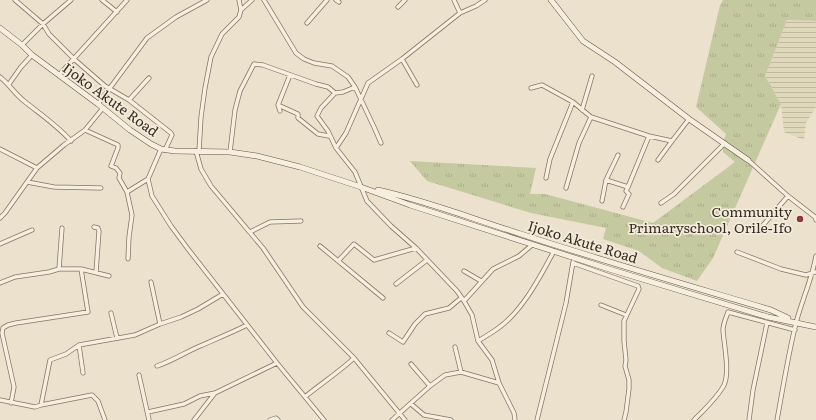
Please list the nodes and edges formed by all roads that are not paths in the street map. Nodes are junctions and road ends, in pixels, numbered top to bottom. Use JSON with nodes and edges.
{"nodes":[{"id":1,"x":15,"y":0,"type":"edge"},
{"id":2,"x":71,"y":0,"type":"edge"},
{"id":3,"x":102,"y":0,"type":"edge"},
{"id":4,"x":127,"y":0,"type":"edge"},
{"id":5,"x":207,"y":0,"type":"edge"},
{"id":6,"x":239,"y":0,"type":"edge"},
{"id":7,"x":252,"y":0,"type":"edge"},
{"id":8,"x":264,"y":0,"type":"edge"},
{"id":9,"x":327,"y":0,"type":"edge"},
{"id":10,"x":405,"y":0,"type":"edge"},
{"id":11,"x":454,"y":0,"type":"edge"},
{"id":12,"x":485,"y":0,"type":"edge"},
{"id":13,"x":551,"y":0,"type":"edge"},
{"id":14,"x":398,"y":7,"type":"dead end"},
{"id":15,"x":241,"y":10,"type":"junction"},
{"id":16,"x":117,"y":12,"type":"junction"},
{"id":17,"x":460,"y":13,"type":"junction"},
{"id":18,"x":307,"y":23,"type":"dead end"},
{"id":19,"x":43,"y":24,"type":"junction"},
{"id":20,"x":0,"y":28,"type":"edge"},
{"id":21,"x":22,"y":45,"type":"junction"},
{"id":22,"x":32,"y":55,"type":"junction"},
{"id":23,"x":74,"y":59,"type":"junction"},
{"id":24,"x":402,"y":59,"type":"junction"},
{"id":25,"x":59,"y":75,"type":"junction"},
{"id":26,"x":290,"y":75,"type":"junction"},
{"id":27,"x":592,"y":76,"type":"dead end"},
{"id":28,"x":0,"y":77,"type":"edge"},
{"id":29,"x":149,"y":78,"type":"dead end"},
{"id":30,"x":9,"y":84,"type":"junction"},
{"id":31,"x":417,"y":85,"type":"dead end"},
{"id":32,"x":355,"y":87,"type":"junction"},
{"id":33,"x":111,"y":88,"type":"junction"},
{"id":34,"x":530,"y":88,"type":"dead end"},
{"id":35,"x":334,"y":93,"type":"junction"},
{"id":36,"x":129,"y":100,"type":"junction"},
{"id":37,"x":361,"y":100,"type":"junction"},
{"id":38,"x":573,"y":102,"type":"junction"},
{"id":39,"x":278,"y":105,"type":"junction"},
{"id":40,"x":100,"y":106,"type":"junction"},
{"id":41,"x":582,"y":110,"type":"junction"},
{"id":42,"x":280,"y":111,"type":"dead end"},
{"id":43,"x":591,"y":117,"type":"junction"},
{"id":44,"x":688,"y":120,"type":"junction"},
{"id":45,"x":85,"y":130,"type":"junction"},
{"id":46,"x":329,"y":136,"type":"junction"},
{"id":47,"x":648,"y":136,"type":"junction"},
{"id":48,"x":71,"y":141,"type":"junction"},
{"id":49,"x":672,"y":141,"type":"junction"},
{"id":50,"x":380,"y":143,"type":"dead end"},
{"id":51,"x":725,"y":143,"type":"junction"},
{"id":52,"x":336,"y":148,"type":"junction"},
{"id":53,"x":0,"y":149,"type":"edge"},
{"id":54,"x":163,"y":149,"type":"junction"},
{"id":55,"x":197,"y":151,"type":"junction"},
{"id":56,"x":230,"y":152,"type":"junction"},
{"id":57,"x":618,"y":154,"type":"dead end"},
{"id":58,"x":658,"y":160,"type":"dead end"},
{"id":59,"x":748,"y":160,"type":"joint"},
{"id":60,"x":37,"y":168,"type":"junction"},
{"id":61,"x":546,"y":178,"type":"dead end"},
{"id":62,"x":148,"y":179,"type":"junction"},
{"id":63,"x":606,"y":180,"type":"junction"},
{"id":64,"x":27,"y":182,"type":"junction"},
{"id":65,"x":361,"y":187,"type":"junction"},
{"id":66,"x":628,"y":187,"type":"junction"},
{"id":67,"x":101,"y":188,"type":"dead end"},
{"id":68,"x":566,"y":188,"type":"dead end"},
{"id":69,"x":127,"y":192,"type":"junction"},
{"id":70,"x":788,"y":196,"type":"junction"},
{"id":71,"x":602,"y":201,"type":"dead end"},
{"id":72,"x":661,"y":203,"type":"dead end"},
{"id":73,"x":623,"y":207,"type":"dead end"},
{"id":74,"x":816,"y":217,"type":"edge"},
{"id":75,"x":0,"y":218,"type":"edge"},
{"id":76,"x":301,"y":221,"type":"dead end"},
{"id":77,"x":94,"y":227,"type":"dead end"},
{"id":78,"x":62,"y":228,"type":"dead end"},
{"id":79,"x":32,"y":230,"type":"dead end"},
{"id":80,"x":758,"y":231,"type":"dead end"},
{"id":81,"x":250,"y":232,"type":"junction"},
{"id":82,"x":0,"y":244,"type":"edge"},
{"id":83,"x":532,"y":245,"type":"junction"},
{"id":84,"x":320,"y":246,"type":"dead end"},
{"id":85,"x":416,"y":248,"type":"junction"},
{"id":86,"x":554,"y":251,"type":"junction"},
{"id":87,"x":737,"y":252,"type":"dead end"},
{"id":88,"x":816,"y":256,"type":"edge"},
{"id":89,"x":573,"y":257,"type":"junction"},
{"id":90,"x":128,"y":259,"type":"dead end"},
{"id":91,"x":427,"y":260,"type":"junction"},
{"id":92,"x":338,"y":261,"type":"junction"},
{"id":93,"x":573,"y":263,"type":"junction"},
{"id":94,"x":59,"y":269,"type":"junction"},
{"id":95,"x":81,"y":269,"type":"junction"},
{"id":96,"x":464,"y":270,"type":"dead end"},
{"id":97,"x":96,"y":272,"type":"junction"},
{"id":98,"x":815,"y":272,"type":"edge"},
{"id":99,"x":109,"y":276,"type":"dead end"},
{"id":100,"x":481,"y":281,"type":"junction"},
{"id":101,"x":151,"y":282,"type":"dead end"},
{"id":102,"x":0,"y":283,"type":"edge"},
{"id":103,"x":396,"y":284,"type":"dead end"},
{"id":104,"x":223,"y":294,"type":"junction"},
{"id":105,"x":383,"y":298,"type":"dead end"},
{"id":106,"x":462,"y":300,"type":"junction"},
{"id":107,"x":601,"y":305,"type":"dead end"},
{"id":108,"x":111,"y":313,"type":"dead end"},
{"id":109,"x":626,"y":315,"type":"junction"},
{"id":110,"x":797,"y":322,"type":"junction"},
{"id":111,"x":767,"y":323,"type":"junction"},
{"id":112,"x":160,"y":324,"type":"junction"},
{"id":113,"x":247,"y":325,"type":"junction"},
{"id":114,"x":816,"y":327,"type":"edge"},
{"id":115,"x":795,"y":330,"type":"junction"},
{"id":116,"x":389,"y":332,"type":"dead end"},
{"id":117,"x":1,"y":333,"type":"edge"},
{"id":118,"x":117,"y":338,"type":"junction"},
{"id":119,"x":478,"y":340,"type":"junction"},
{"id":120,"x":79,"y":345,"type":"junction"},
{"id":121,"x":455,"y":347,"type":"dead end"},
{"id":122,"x":354,"y":358,"type":"junction"},
{"id":123,"x":276,"y":363,"type":"junction"},
{"id":124,"x":412,"y":364,"type":"dead end"},
{"id":125,"x":157,"y":366,"type":"dead end"},
{"id":126,"x":461,"y":372,"type":"junction"},
{"id":127,"x":83,"y":373,"type":"dead end"},
{"id":128,"x":139,"y":375,"type":"dead end"},
{"id":129,"x":499,"y":383,"type":"junction"},
{"id":130,"x":430,"y":386,"type":"junction"},
{"id":131,"x":215,"y":394,"type":"junction"},
{"id":132,"x":306,"y":396,"type":"junction"},
{"id":133,"x":0,"y":400,"type":"edge"},
{"id":134,"x":11,"y":403,"type":"junction"},
{"id":135,"x":411,"y":404,"type":"junction"},
{"id":136,"x":41,"y":405,"type":"junction"},
{"id":137,"x":148,"y":412,"type":"junction"},
{"id":138,"x":400,"y":414,"type":"junction"},
{"id":139,"x":105,"y":420,"type":"edge"},
{"id":140,"x":149,"y":420,"type":"edge"},
{"id":141,"x":194,"y":420,"type":"edge"},
{"id":142,"x":270,"y":420,"type":"edge"},
{"id":143,"x":278,"y":420,"type":"edge"},
{"id":144,"x":324,"y":420,"type":"edge"},
{"id":145,"x":392,"y":420,"type":"edge"},
{"id":146,"x":405,"y":420,"type":"edge"},
{"id":147,"x":451,"y":420,"type":"edge"},
{"id":148,"x":516,"y":420,"type":"edge"},
{"id":149,"x":537,"y":420,"type":"edge"},
{"id":150,"x":624,"y":420,"type":"edge"},
{"id":151,"x":694,"y":420,"type":"edge"},
{"id":152,"x":748,"y":420,"type":"edge"},
{"id":153,"x":777,"y":420,"type":"edge"}],
"edges":[{"from":1,"to":19,"type":"street"},
{"from":2,"to":19,"type":"street"},
{"from":3,"to":16,"type":"street"},
{"from":4,"to":16,"type":"street"},
{"from":5,"to":33,"type":"street"},
{"from":6,"to":15,"type":"street"},
{"from":7,"to":15,"type":"street"},
{"from":8,"to":32,"type":"street"},
{"from":9,"to":18,"type":"street"},
{"from":10,"to":14,"type":"street"},
{"from":11,"to":17,"type":"street"},
{"from":12,"to":17,"type":"street"},
{"from":13,"to":44,"type":"main road"},
{"from":15,"to":55,"type":"street"},
{"from":16,"to":23,"type":"street"},
{"from":17,"to":24,"type":"street"},
{"from":19,"to":21,"type":"street"},
{"from":19,"to":23,"type":"street"},
{"from":20,"to":21,"type":"main road","name":"Ijoko Akute Road"},
{"from":21,"to":22,"type":"main road","name":"Ijoko Akute Road"},
{"from":22,"to":25,"type":"main road","name":"Ijoko Akute Road"},
{"from":22,"to":30,"type":"street"},
{"from":23,"to":25,"type":"street"},
{"from":23,"to":33,"type":"street"},
{"from":24,"to":31,"type":"street"},
{"from":24,"to":37,"type":"street"},
{"from":25,"to":40,"type":"main road","name":"Ijoko Akute Road"},
{"from":26,"to":35,"type":"street"},
{"from":26,"to":39,"type":"street"},
{"from":26,"to":56,"type":"street"},
{"from":27,"to":41,"type":"street"},
{"from":28,"to":30,"type":"street"},
{"from":29,"to":36,"type":"street"},
{"from":30,"to":48,"type":"street"},
{"from":32,"to":35,"type":"street"},
{"from":32,"to":37,"type":"street"},
{"from":33,"to":36,"type":"street"},
{"from":33,"to":40,"type":"street"},
{"from":34,"to":38,"type":"street"},
{"from":35,"to":46,"type":"street"},
{"from":36,"to":54,"type":"street"},
{"from":37,"to":50,"type":"street"},
{"from":37,"to":52,"type":"street"},
{"from":38,"to":41,"type":"street"},
{"from":38,"to":61,"type":"street"},
{"from":39,"to":42,"type":"street"},
{"from":39,"to":46,"type":"street"},
{"from":40,"to":45,"type":"street"},
{"from":40,"to":54,"type":"main road","name":"Ijoko Akute Road"},
{"from":41,"to":43,"type":"street"},
{"from":43,"to":47,"type":"street"},
{"from":43,"to":68,"type":"street"},
{"from":44,"to":49,"type":"street"},
{"from":44,"to":51,"type":"main road"},
{"from":45,"to":48,"type":"street"},
{"from":45,"to":69,"type":"street"},
{"from":46,"to":52,"type":"street"},
{"from":47,"to":49,"type":"street"},
{"from":47,"to":66,"type":"street"},
{"from":48,"to":60,"type":"street"},
{"from":49,"to":58,"type":"street"},
{"from":51,"to":59,"type":"main road"},
{"from":51,"to":72,"type":"street"},
{"from":52,"to":65,"type":"street"},
{"from":53,"to":60,"type":"street"},
{"from":54,"to":55,"type":"main road","name":"Ijoko Akute Road"},
{"from":54,"to":62,"type":"street"},
{"from":55,"to":56,"type":"main road","name":"Ijoko Akute Road"},
{"from":55,"to":81,"type":"street"},
{"from":56,"to":65,"type":"main road","name":"Ijoko Akute Road"},
{"from":57,"to":63,"type":"street"},
{"from":59,"to":70,"type":"street"},
{"from":60,"to":64,"type":"street"},
{"from":62,"to":69,"type":"street"},
{"from":62,"to":104,"type":"street"},
{"from":63,"to":66,"type":"street"},
{"from":63,"to":71,"type":"street"},
{"from":64,"to":67,"type":"street"},
{"from":64,"to":75,"type":"street"},
{"from":65,"to":83,"type":"main road","name":"Ijoko Akute Road"},
{"from":65,"to":85,"type":"street"},
{"from":65,"to":110,"type":"main road","name":"Ijoko Akute Road"},
{"from":66,"to":73,"type":"street"},
{"from":69,"to":90,"type":"street"},
{"from":70,"to":74,"type":"street"},
{"from":70,"to":80,"type":"street"},
{"from":76,"to":81,"type":"street"},
{"from":77,"to":97,"type":"street"},
{"from":78,"to":94,"type":"street"},
{"from":79,"to":82,"type":"street"},
{"from":81,"to":122,"type":"street"},
{"from":83,"to":86,"type":"main road","name":"Ijoko Akute Road"},
{"from":83,"to":100,"type":"street"},
{"from":84,"to":92,"type":"street"},
{"from":85,"to":91,"type":"street"},
{"from":85,"to":92,"type":"street"},
{"from":86,"to":89,"type":"main road","name":"Ijoko Akute Road"},
{"from":86,"to":119,"type":"street"},
{"from":87,"to":98,"type":"street"},
{"from":88,"to":98,"type":"street"},
{"from":89,"to":93,"type":"street"},
{"from":89,"to":110,"type":"main road","name":"Ijoko Akute Road"},
{"from":91,"to":103,"type":"street"},
{"from":91,"to":106,"type":"street"},
{"from":92,"to":105,"type":"street"},
{"from":93,"to":109,"type":"street"},
{"from":93,"to":149,"type":"street"},
{"from":94,"to":95,"type":"street"},
{"from":94,"to":102,"type":"street"},
{"from":95,"to":97,"type":"street"},
{"from":95,"to":117,"type":"street"},
{"from":96,"to":100,"type":"street"},
{"from":97,"to":99,"type":"street"},
{"from":98,"to":110,"type":"street"},
{"from":100,"to":106,"type":"street"},
{"from":101,"to":112,"type":"street"},
{"from":104,"to":112,"type":"street"},
{"from":104,"to":113,"type":"street"},
{"from":106,"to":116,"type":"street"},
{"from":106,"to":119,"type":"street"},
{"from":107,"to":109,"type":"street"},
{"from":108,"to":118,"type":"street"},
{"from":109,"to":150,"type":"street"},
{"from":110,"to":114,"type":"main road","name":"Ijoko Akute Road"},
{"from":110,"to":115,"type":"street"},
{"from":111,"to":115,"type":"street"},
{"from":111,"to":151,"type":"street"},
{"from":111,"to":152,"type":"street"},
{"from":112,"to":118,"type":"street"},
{"from":113,"to":123,"type":"street"},
{"from":113,"to":125,"type":"street"},
{"from":115,"to":153,"type":"street"},
{"from":117,"to":134,"type":"street"},
{"from":118,"to":120,"type":"street"},
{"from":119,"to":129,"type":"street"},
{"from":120,"to":127,"type":"street"},
{"from":120,"to":136,"type":"street"},
{"from":121,"to":126,"type":"street"},
{"from":122,"to":132,"type":"street"},
{"from":122,"to":138,"type":"street"},
{"from":123,"to":131,"type":"street"},
{"from":123,"to":132,"type":"street"},
{"from":124,"to":130,"type":"street"},
{"from":126,"to":129,"type":"street"},
{"from":126,"to":130,"type":"street"},
{"from":128,"to":137,"type":"street"},
{"from":129,"to":148,"type":"street"},
{"from":130,"to":135,"type":"street"},
{"from":131,"to":137,"type":"street"},
{"from":131,"to":141,"type":"street"},
{"from":132,"to":144,"type":"street"},
{"from":133,"to":134,"type":"street"},
{"from":134,"to":136,"type":"street"},
{"from":135,"to":138,"type":"street"},
{"from":135,"to":147,"type":"street"},
{"from":136,"to":139,"type":"street"},
{"from":137,"to":140,"type":"street"},
{"from":138,"to":145,"type":"street"},
{"from":138,"to":146,"type":"street"},
{"from":142,"to":143,"type":"street"}]}
